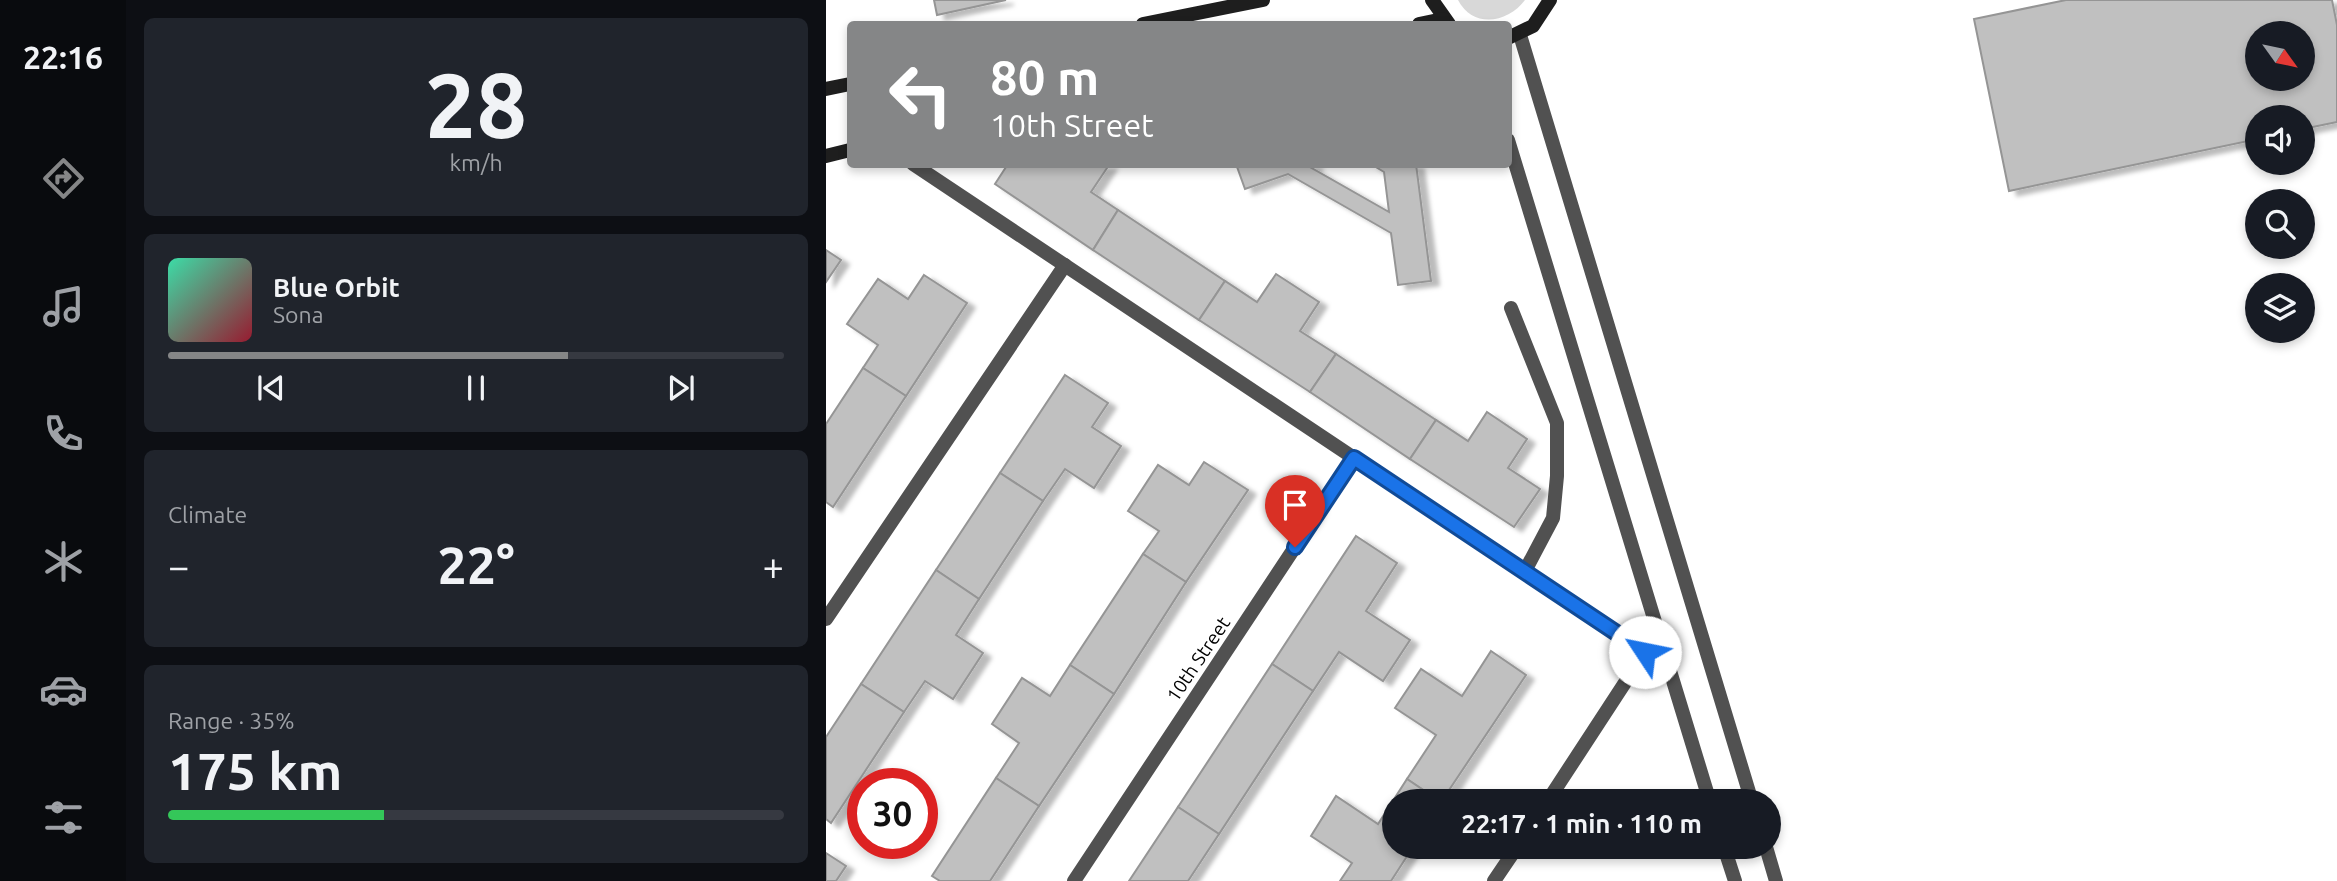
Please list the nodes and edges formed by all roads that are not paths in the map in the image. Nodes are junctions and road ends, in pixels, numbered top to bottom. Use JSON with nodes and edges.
{"nodes":[{"id":1,"x":1263,"y":0,"type":"edge"},
{"id":2,"x":1432,"y":0,"type":"edge"},
{"id":3,"x":1550,"y":0,"type":"edge"},
{"id":4,"x":1158,"y":21,"type":"edge"},
{"id":5,"x":1445,"y":21,"type":"edge"},
{"id":6,"x":1514,"y":37,"type":"edge"},
{"id":7,"x":847,"y":85,"type":"edge"},
{"id":8,"x":826,"y":89,"type":"edge"},
{"id":9,"x":847,"y":151,"type":"edge"},
{"id":10,"x":1512,"y":153,"type":"edge"},
{"id":11,"x":826,"y":156,"type":"edge"},
{"id":12,"x":919,"y":168,"type":"edge"},
{"id":13,"x":1065,"y":265,"type":"junction"},
{"id":14,"x":1511,"y":308,"type":"dead end"},
{"id":15,"x":1354,"y":458,"type":"junction"},
{"id":16,"x":1525,"y":571,"type":"junction"},
{"id":17,"x":826,"y":619,"type":"edge"},
{"id":18,"x":1555,"y":789,"type":"edge"},
{"id":19,"x":1706,"y":789,"type":"edge"},
{"id":20,"x":1748,"y":789,"type":"edge"},
{"id":21,"x":1509,"y":859,"type":"edge"},
{"id":22,"x":1728,"y":859,"type":"edge"},
{"id":23,"x":1770,"y":859,"type":"edge"},
{"id":24,"x":1074,"y":881,"type":"edge"},
{"id":25,"x":1494,"y":881,"type":"edge"},
{"id":26,"x":1735,"y":881,"type":"edge"},
{"id":27,"x":1776,"y":881,"type":"edge"}],
"edges":[{"from":1,"to":4,"type":"street"},
{"from":2,"to":5,"type":"street"},
{"from":3,"to":6,"type":"street"},
{"from":6,"to":20,"type":"street"},
{"from":7,"to":8,"type":"street"},
{"from":9,"to":11,"type":"street"},
{"from":10,"to":19,"type":"street"},
{"from":12,"to":13,"type":"street"},
{"from":13,"to":15,"type":"street"},
{"from":13,"to":17,"type":"street"},
{"from":14,"to":16,"type":"street"},
{"from":15,"to":16,"type":"street"},
{"from":15,"to":24,"type":"street","name":"10th Street"},
{"from":16,"to":18,"type":"street"},
{"from":21,"to":25,"type":"street"},
{"from":22,"to":26,"type":"street"},
{"from":23,"to":27,"type":"street"}]}
